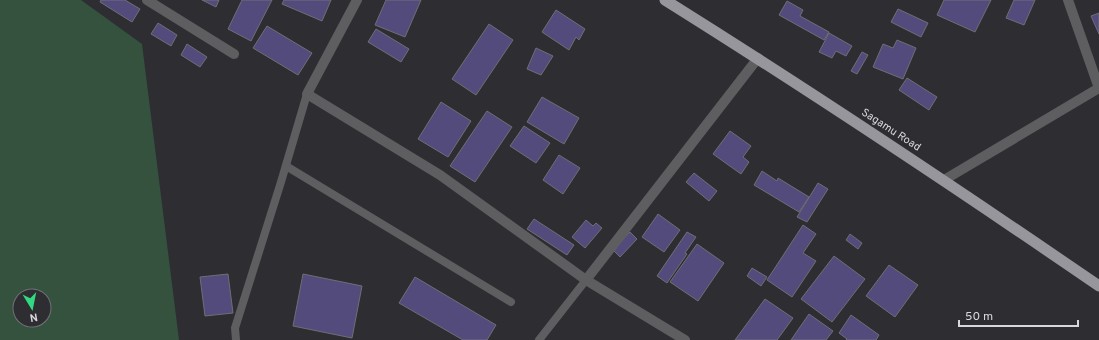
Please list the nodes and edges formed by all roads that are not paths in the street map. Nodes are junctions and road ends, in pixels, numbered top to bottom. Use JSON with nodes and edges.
{"nodes":[{"id":1,"x":147,"y":0,"type":"edge"},
{"id":2,"x":357,"y":0,"type":"edge"},
{"id":3,"x":666,"y":0,"type":"edge"},
{"id":4,"x":1068,"y":0,"type":"edge"},
{"id":5,"x":234,"y":54,"type":"dead end"},
{"id":6,"x":758,"y":58,"type":"junction"},
{"id":7,"x":1099,"y":88,"type":"edge"},
{"id":8,"x":307,"y":94,"type":"junction"},
{"id":9,"x":286,"y":166,"type":"junction"},
{"id":10,"x":944,"y":180,"type":"junction"},
{"id":11,"x":586,"y":280,"type":"junction"},
{"id":12,"x":1099,"y":286,"type":"edge"},
{"id":13,"x":511,"y":302,"type":"dead end"},
{"id":14,"x":236,"y":340,"type":"edge"},
{"id":15,"x":539,"y":340,"type":"edge"},
{"id":16,"x":685,"y":340,"type":"edge"}],
"edges":[{"from":1,"to":5,"type":"street"},
{"from":2,"to":8,"type":"street"},
{"from":3,"to":6,"type":"highway","name":"Sagamu Road"},
{"from":4,"to":7,"type":"street"},
{"from":6,"to":10,"type":"highway","name":"Sagamu Road"},
{"from":6,"to":11,"type":"street"},
{"from":7,"to":10,"type":"street"},
{"from":8,"to":9,"type":"lane"},
{"from":8,"to":11,"type":"street"},
{"from":9,"to":13,"type":"lane"},
{"from":9,"to":14,"type":"lane"},
{"from":10,"to":12,"type":"highway","name":"Sagamu Road"},
{"from":11,"to":15,"type":"lane"},
{"from":11,"to":16,"type":"street"}]}
